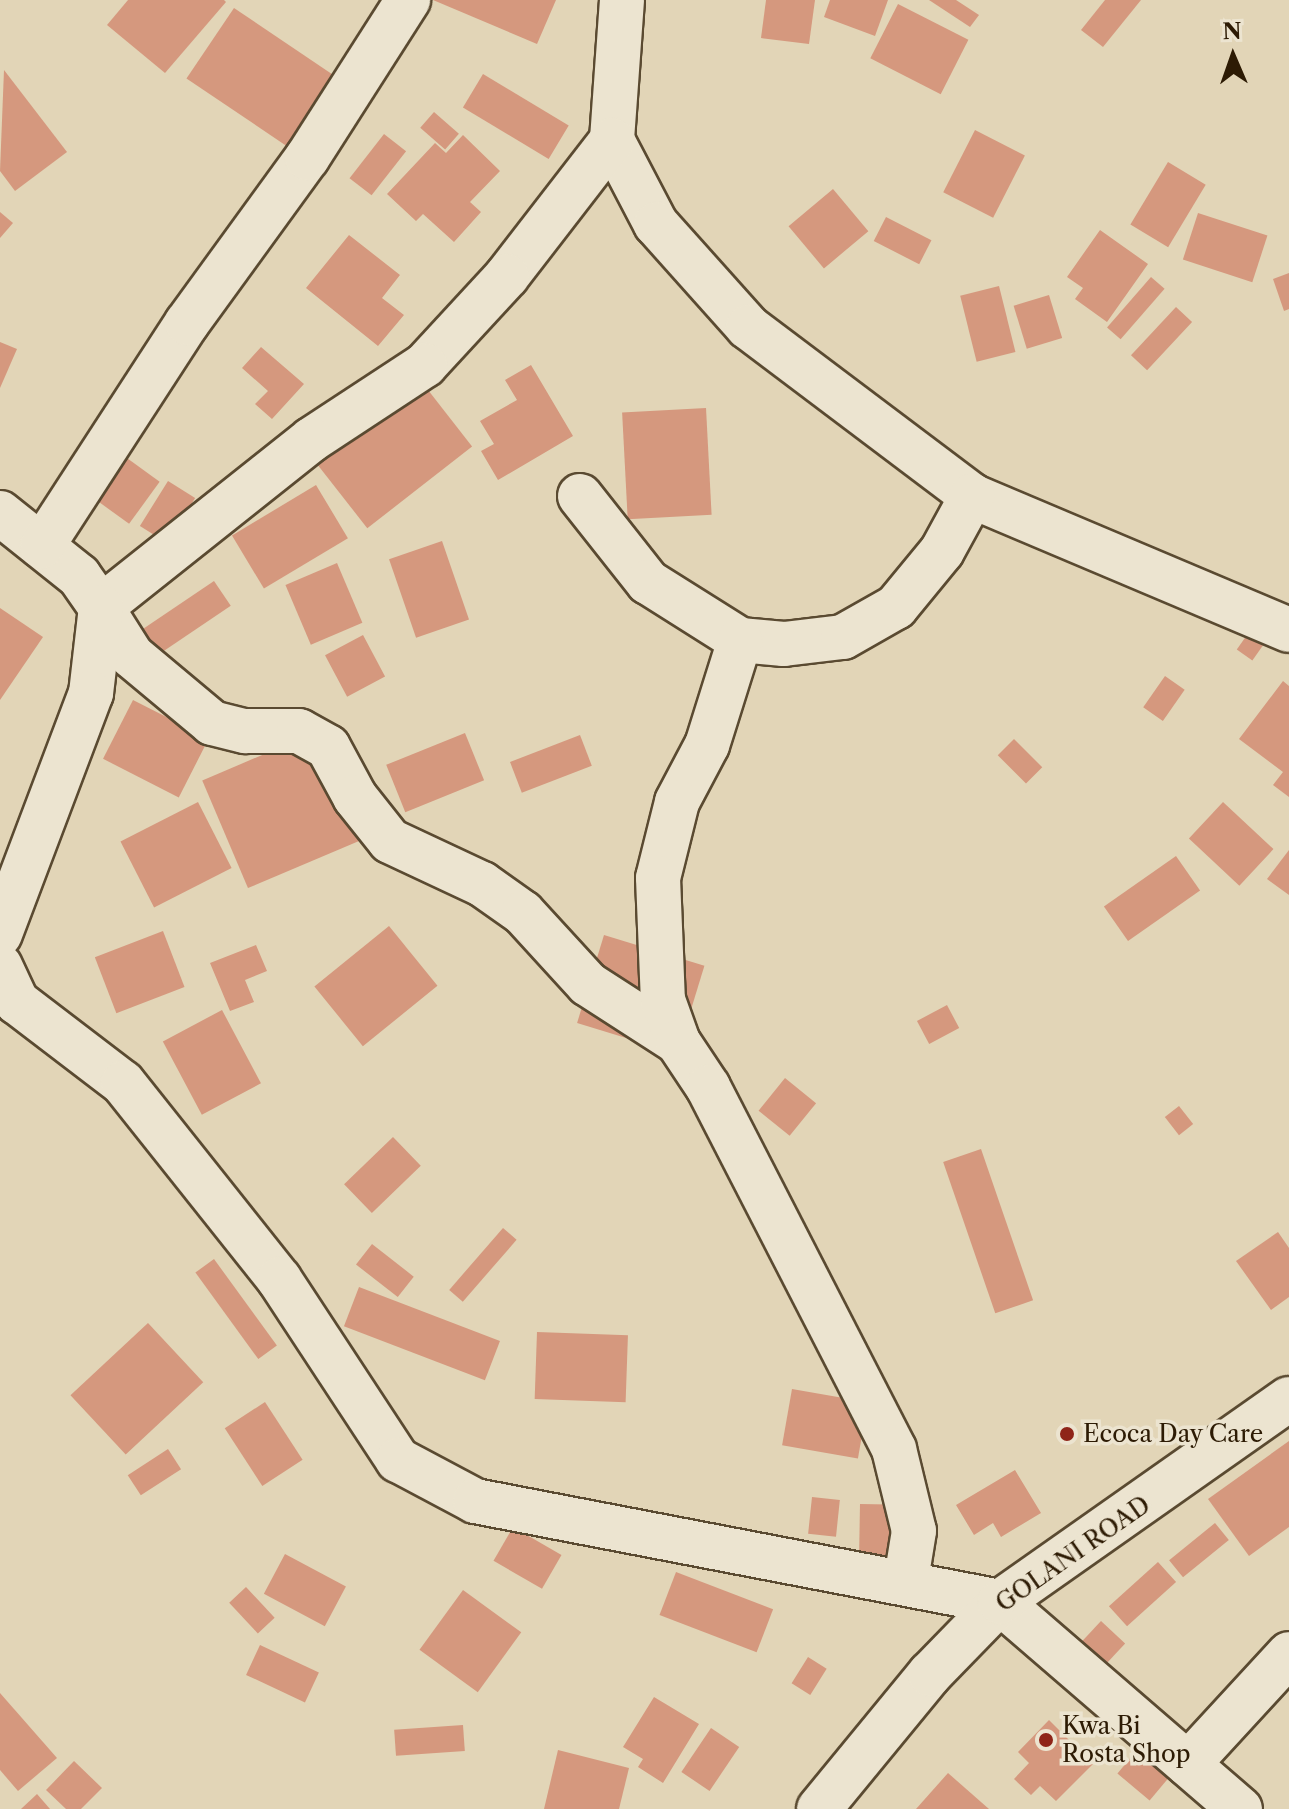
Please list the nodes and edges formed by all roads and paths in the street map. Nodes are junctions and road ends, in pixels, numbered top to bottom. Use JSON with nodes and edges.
{"nodes":[{"id":1,"x":408,"y":0,"type":"edge"},
{"id":2,"x":622,"y":0,"type":"edge"},
{"id":3,"x":612,"y":140,"type":"junction"},
{"id":4,"x":580,"y":496,"type":"dead end"},
{"id":5,"x":972,"y":496,"type":"junction"},
{"id":6,"x":0,"y":513,"type":"edge"},
{"id":7,"x":42,"y":546,"type":"junction"},
{"id":8,"x":101,"y":607,"type":"junction"},
{"id":9,"x":1289,"y":630,"type":"edge"},
{"id":10,"x":740,"y":640,"type":"junction"},
{"id":11,"x":3,"y":915,"type":"edge"},
{"id":12,"x":0,"y":966,"type":"edge"},
{"id":13,"x":678,"y":1042,"type":"junction"},
{"id":14,"x":1289,"y":1399,"type":"edge"},
{"id":15,"x":906,"y":1580,"type":"junction"},
{"id":16,"x":1000,"y":1602,"type":"junction"},
{"id":17,"x":1289,"y":1654,"type":"edge"},
{"id":18,"x":1188,"y":1764,"type":"junction"},
{"id":19,"x":819,"y":1809,"type":"edge"},
{"id":20,"x":1240,"y":1809,"type":"edge"}],
"edges":[{"from":1,"to":7,"type":"street"},
{"from":2,"to":3,"type":"street"},
{"from":3,"to":5,"type":"street"},
{"from":3,"to":8,"type":"street"},
{"from":4,"to":10,"type":"street"},
{"from":5,"to":9,"type":"street"},
{"from":5,"to":10,"type":"street"},
{"from":6,"to":7,"type":"street"},
{"from":7,"to":8,"type":"street"},
{"from":8,"to":11,"type":"street"},
{"from":8,"to":13,"type":"street"},
{"from":10,"to":13,"type":"street"},
{"from":12,"to":15,"type":"street"},
{"from":13,"to":15,"type":"street"},
{"from":14,"to":16,"type":"street","name":"GOLANI ROAD"},
{"from":15,"to":16,"type":"street"},
{"from":16,"to":18,"type":"street"},
{"from":16,"to":19,"type":"street","name":"GOLANI ROAD"},
{"from":17,"to":18,"type":"street"},
{"from":18,"to":20,"type":"street"}]}
